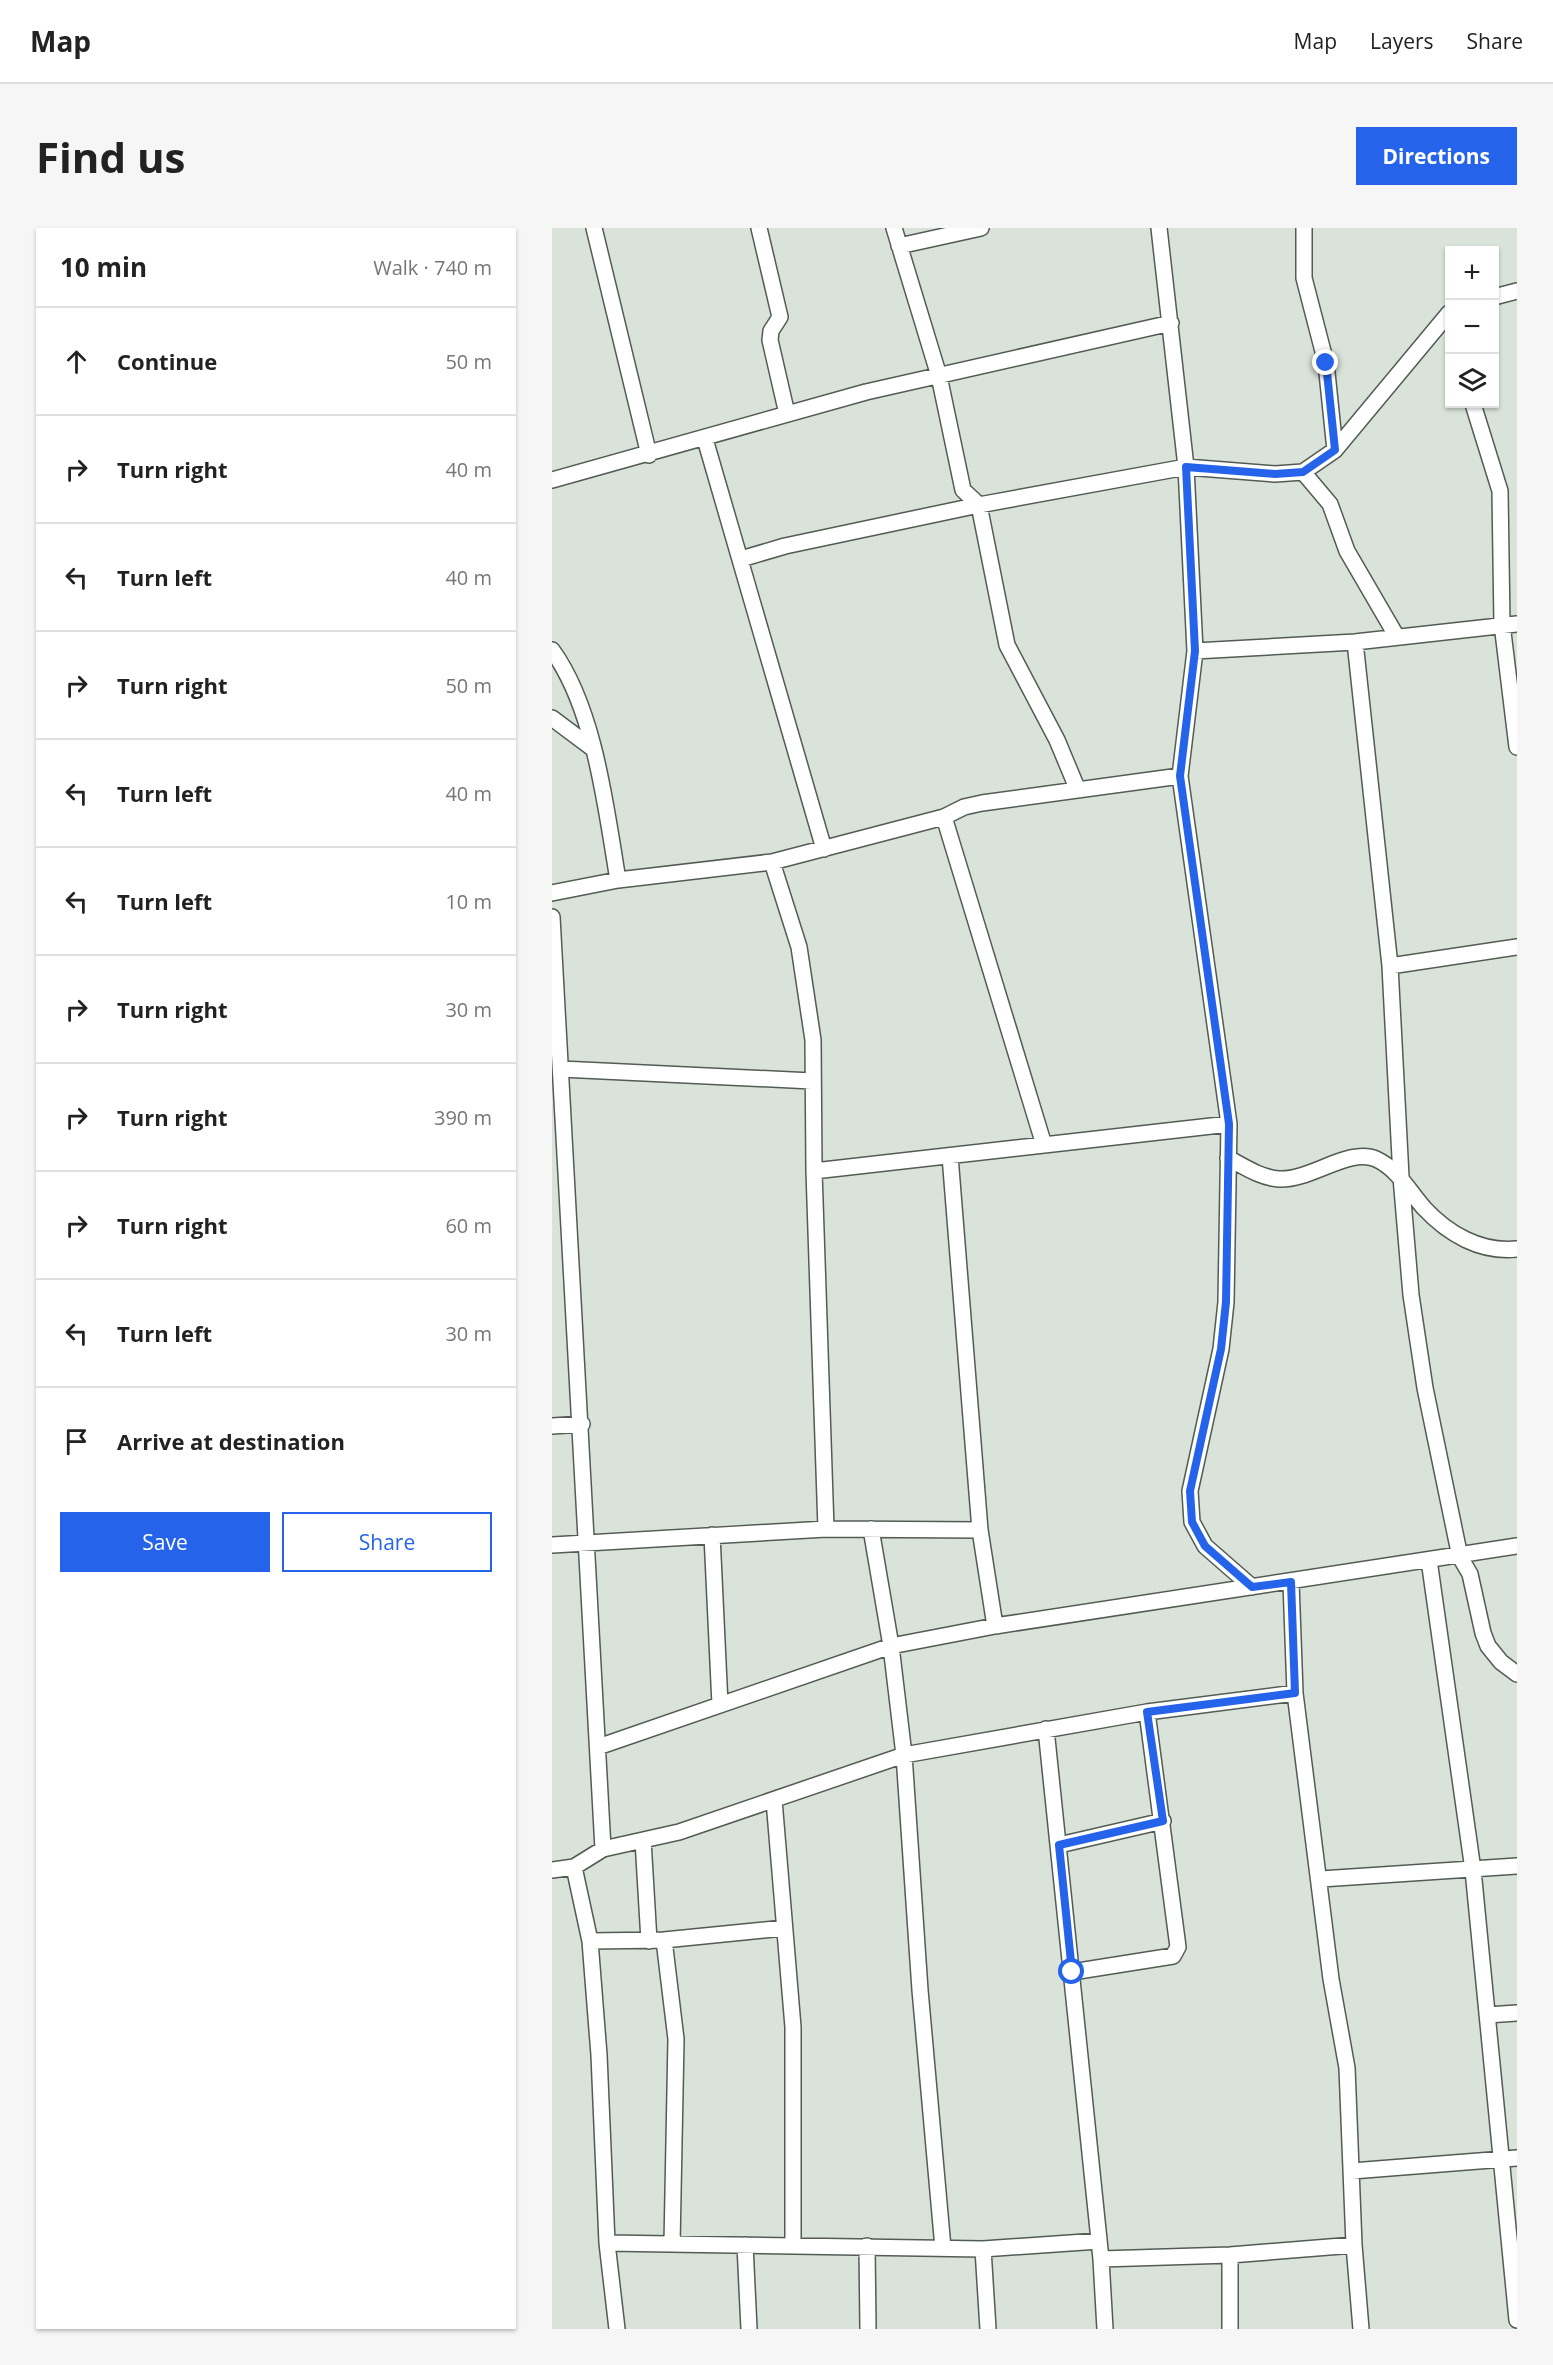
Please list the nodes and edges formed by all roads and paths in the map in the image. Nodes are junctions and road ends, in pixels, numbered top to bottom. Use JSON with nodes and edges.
{"nodes":[{"id":1,"x":594,"y":228,"type":"edge"},
{"id":2,"x":759,"y":228,"type":"edge"},
{"id":3,"x":894,"y":228,"type":"edge"},
{"id":4,"x":981,"y":228,"type":"edge"},
{"id":5,"x":1159,"y":228,"type":"edge"},
{"id":6,"x":1304,"y":228,"type":"edge"},
{"id":7,"x":899,"y":246,"type":"junction"},
{"id":8,"x":1517,"y":291,"type":"edge"},
{"id":9,"x":1499,"y":296,"type":"edge"},
{"id":10,"x":1445,"y":317,"type":"edge"},
{"id":11,"x":1171,"y":323,"type":"junction"},
{"id":12,"x":939,"y":376,"type":"junction"},
{"id":13,"x":1474,"y":408,"type":"edge"},
{"id":14,"x":787,"y":414,"type":"junction"},
{"id":15,"x":705,"y":440,"type":"junction"},
{"id":16,"x":1335,"y":450,"type":"junction"},
{"id":17,"x":649,"y":455,"type":"junction"},
{"id":18,"x":1186,"y":467,"type":"junction"},
{"id":19,"x":1303,"y":472,"type":"junction"},
{"id":20,"x":552,"y":480,"type":"edge"},
{"id":21,"x":979,"y":505,"type":"junction"},
{"id":22,"x":741,"y":559,"type":"junction"},
{"id":23,"x":1510,"y":624,"type":"edge"},
{"id":24,"x":1397,"y":637,"type":"junction"},
{"id":25,"x":1355,"y":642,"type":"junction"},
{"id":26,"x":552,"y":651,"type":"edge"},
{"id":27,"x":1195,"y":651,"type":"junction"},
{"id":28,"x":552,"y":718,"type":"edge"},
{"id":29,"x":1517,"y":747,"type":"edge"},
{"id":30,"x":592,"y":748,"type":"junction"},
{"id":31,"x":1180,"y":776,"type":"junction"},
{"id":32,"x":1077,"y":788,"type":"junction"},
{"id":33,"x":944,"y":817,"type":"junction"},
{"id":34,"x":824,"y":849,"type":"junction"},
{"id":35,"x":772,"y":862,"type":"junction"},
{"id":36,"x":618,"y":880,"type":"junction"},
{"id":37,"x":552,"y":893,"type":"edge"},
{"id":38,"x":552,"y":917,"type":"edge"},
{"id":39,"x":1517,"y":947,"type":"edge"},
{"id":40,"x":1390,"y":966,"type":"junction"},
{"id":41,"x":554,"y":992,"type":"edge"},
{"id":42,"x":561,"y":1069,"type":"junction"},
{"id":43,"x":812,"y":1081,"type":"junction"},
{"id":44,"x":1229,"y":1124,"type":"junction"},
{"id":45,"x":1044,"y":1145,"type":"junction"},
{"id":46,"x":950,"y":1156,"type":"junction"},
{"id":47,"x":1228,"y":1158,"type":"junction"},
{"id":48,"x":814,"y":1171,"type":"junction"},
{"id":49,"x":1401,"y":1177,"type":"junction"},
{"id":50,"x":1517,"y":1249,"type":"edge"},
{"id":51,"x":582,"y":1424,"type":"junction"},
{"id":52,"x":552,"y":1426,"type":"edge"},
{"id":53,"x":826,"y":1529,"type":"junction"},
{"id":54,"x":871,"y":1529,"type":"junction"},
{"id":55,"x":980,"y":1530,"type":"junction"},
{"id":56,"x":712,"y":1535,"type":"junction"},
{"id":57,"x":588,"y":1542,"type":"junction"},
{"id":58,"x":552,"y":1545,"type":"edge"},
{"id":59,"x":1517,"y":1546,"type":"edge"},
{"id":60,"x":1460,"y":1557,"type":"junction"},
{"id":61,"x":1429,"y":1560,"type":"junction"},
{"id":62,"x":1291,"y":1582,"type":"junction"},
{"id":63,"x":1252,"y":1587,"type":"junction"},
{"id":64,"x":995,"y":1626,"type":"junction"},
{"id":65,"x":891,"y":1646,"type":"junction"},
{"id":66,"x":1517,"y":1674,"type":"edge"},
{"id":67,"x":1295,"y":1693,"type":"junction"},
{"id":68,"x":720,"y":1705,"type":"junction"},
{"id":69,"x":1147,"y":1712,"type":"junction"},
{"id":70,"x":1046,"y":1729,"type":"junction"},
{"id":71,"x":598,"y":1747,"type":"junction"},
{"id":72,"x":904,"y":1755,"type":"junction"},
{"id":73,"x":774,"y":1800,"type":"junction"},
{"id":74,"x":1163,"y":1821,"type":"junction"},
{"id":75,"x":643,"y":1840,"type":"junction"},
{"id":76,"x":1059,"y":1845,"type":"junction"},
{"id":77,"x":603,"y":1850,"type":"junction"},
{"id":78,"x":1517,"y":1866,"type":"edge"},
{"id":79,"x":574,"y":1867,"type":"junction"},
{"id":80,"x":552,"y":1870,"type":"edge"},
{"id":81,"x":1473,"y":1870,"type":"junction"},
{"id":82,"x":1321,"y":1880,"type":"junction"},
{"id":83,"x":784,"y":1928,"type":"junction"},
{"id":84,"x":664,"y":1940,"type":"junction"},
{"id":85,"x":590,"y":1941,"type":"junction"},
{"id":86,"x":649,"y":1941,"type":"junction"},
{"id":87,"x":1072,"y":1972,"type":"junction"},
{"id":88,"x":1517,"y":2013,"type":"edge"},
{"id":89,"x":1487,"y":2015,"type":"junction"},
{"id":90,"x":1517,"y":2158,"type":"edge"},
{"id":91,"x":1501,"y":2159,"type":"junction"},
{"id":92,"x":1352,"y":2171,"type":"junction"},
{"id":93,"x":1099,"y":2241,"type":"junction"},
{"id":94,"x":607,"y":2243,"type":"junction"},
{"id":95,"x":672,"y":2244,"type":"junction"},
{"id":96,"x":745,"y":2245,"type":"junction"},
{"id":97,"x":1354,"y":2245,"type":"junction"},
{"id":98,"x":793,"y":2246,"type":"junction"},
{"id":99,"x":867,"y":2246,"type":"junction"},
{"id":100,"x":943,"y":2248,"type":"junction"},
{"id":101,"x":983,"y":2249,"type":"junction"},
{"id":102,"x":1230,"y":2255,"type":"junction"},
{"id":103,"x":1101,"y":2259,"type":"junction"},
{"id":104,"x":1517,"y":2320,"type":"edge"},
{"id":105,"x":617,"y":2329,"type":"edge"},
{"id":106,"x":749,"y":2329,"type":"edge"},
{"id":107,"x":868,"y":2329,"type":"edge"},
{"id":108,"x":988,"y":2329,"type":"edge"},
{"id":109,"x":1105,"y":2329,"type":"edge"},
{"id":110,"x":1230,"y":2329,"type":"edge"},
{"id":111,"x":1361,"y":2329,"type":"edge"}],
"edges":[{"from":1,"to":17,"type":"street"},
{"from":2,"to":14,"type":"street"},
{"from":3,"to":7,"type":"street"},
{"from":4,"to":7,"type":"street"},
{"from":5,"to":11,"type":"street"},
{"from":6,"to":16,"type":"street"},
{"from":7,"to":12,"type":"street"},
{"from":8,"to":9,"type":"street"},
{"from":10,"to":16,"type":"street"},
{"from":11,"to":12,"type":"street"},
{"from":11,"to":18,"type":"street"},
{"from":12,"to":14,"type":"street"},
{"from":12,"to":21,"type":"street"},
{"from":13,"to":23,"type":"street"},
{"from":14,"to":15,"type":"street"},
{"from":15,"to":17,"type":"street"},
{"from":15,"to":22,"type":"street"},
{"from":16,"to":19,"type":"street"},
{"from":17,"to":20,"type":"street"},
{"from":18,"to":19,"type":"street"},
{"from":18,"to":21,"type":"street"},
{"from":18,"to":27,"type":"street"},
{"from":19,"to":24,"type":"street"},
{"from":21,"to":22,"type":"street"},
{"from":21,"to":32,"type":"street"},
{"from":22,"to":34,"type":"street"},
{"from":23,"to":24,"type":"street"},
{"from":23,"to":29,"type":"street"},
{"from":24,"to":25,"type":"street"},
{"from":25,"to":27,"type":"street"},
{"from":25,"to":40,"type":"street"},
{"from":26,"to":30,"type":"street"},
{"from":27,"to":31,"type":"street"},
{"from":28,"to":30,"type":"street"},
{"from":30,"to":36,"type":"street"},
{"from":31,"to":32,"type":"street"},
{"from":31,"to":44,"type":"street"},
{"from":32,"to":33,"type":"street"},
{"from":33,"to":34,"type":"street"},
{"from":33,"to":45,"type":"street"},
{"from":34,"to":35,"type":"street"},
{"from":35,"to":36,"type":"street"},
{"from":35,"to":43,"type":"street"},
{"from":36,"to":37,"type":"street"},
{"from":38,"to":41,"type":"street"},
{"from":39,"to":40,"type":"street"},
{"from":40,"to":49,"type":"street"},
{"from":41,"to":42,"type":"street"},
{"from":42,"to":43,"type":"street"},
{"from":42,"to":51,"type":"street"},
{"from":43,"to":48,"type":"street"},
{"from":44,"to":45,"type":"street"},
{"from":44,"to":47,"type":"street"},
{"from":45,"to":46,"type":"street"},
{"from":46,"to":48,"type":"street"},
{"from":46,"to":55,"type":"street"},
{"from":47,"to":49,"type":"street"},
{"from":47,"to":63,"type":"street"},
{"from":48,"to":53,"type":"street"},
{"from":49,"to":50,"type":"street"},
{"from":49,"to":60,"type":"street"},
{"from":51,"to":52,"type":"street"},
{"from":51,"to":57,"type":"street"},
{"from":53,"to":54,"type":"street"},
{"from":53,"to":56,"type":"street"},
{"from":54,"to":55,"type":"street"},
{"from":54,"to":65,"type":"street"},
{"from":55,"to":64,"type":"street"},
{"from":56,"to":57,"type":"street"},
{"from":56,"to":68,"type":"street"},
{"from":57,"to":58,"type":"street"},
{"from":57,"to":71,"type":"street"},
{"from":59,"to":60,"type":"street"},
{"from":60,"to":61,"type":"street"},
{"from":60,"to":66,"type":"street"},
{"from":61,"to":62,"type":"street"},
{"from":61,"to":81,"type":"street"},
{"from":62,"to":63,"type":"street"},
{"from":62,"to":67,"type":"street"},
{"from":63,"to":64,"type":"street"},
{"from":64,"to":65,"type":"street"},
{"from":65,"to":68,"type":"street"},
{"from":65,"to":72,"type":"street"},
{"from":67,"to":69,"type":"street"},
{"from":67,"to":82,"type":"street"},
{"from":68,"to":71,"type":"street"},
{"from":69,"to":70,"type":"street"},
{"from":69,"to":74,"type":"street"},
{"from":70,"to":72,"type":"street"},
{"from":70,"to":76,"type":"street"},
{"from":71,"to":77,"type":"street"},
{"from":72,"to":73,"type":"street"},
{"from":72,"to":100,"type":"street"},
{"from":73,"to":75,"type":"street"},
{"from":73,"to":83,"type":"street"},
{"from":74,"to":76,"type":"street"},
{"from":74,"to":87,"type":"street"},
{"from":75,"to":77,"type":"street"},
{"from":75,"to":86,"type":"street"},
{"from":76,"to":87,"type":"street"},
{"from":77,"to":79,"type":"street"},
{"from":78,"to":81,"type":"street"},
{"from":79,"to":80,"type":"street"},
{"from":79,"to":85,"type":"street"},
{"from":81,"to":82,"type":"street"},
{"from":81,"to":89,"type":"street"},
{"from":82,"to":92,"type":"street"},
{"from":83,"to":84,"type":"street"},
{"from":83,"to":98,"type":"street"},
{"from":84,"to":86,"type":"street"},
{"from":84,"to":95,"type":"street"},
{"from":85,"to":86,"type":"street"},
{"from":85,"to":94,"type":"street"},
{"from":87,"to":93,"type":"street"},
{"from":88,"to":89,"type":"street"},
{"from":89,"to":91,"type":"street"},
{"from":90,"to":91,"type":"street"},
{"from":91,"to":92,"type":"street"},
{"from":91,"to":104,"type":"street"},
{"from":92,"to":97,"type":"street"},
{"from":93,"to":101,"type":"street"},
{"from":93,"to":103,"type":"street"},
{"from":94,"to":95,"type":"street"},
{"from":94,"to":105,"type":"street"},
{"from":95,"to":96,"type":"street"},
{"from":96,"to":98,"type":"street"},
{"from":96,"to":106,"type":"street"},
{"from":97,"to":102,"type":"street"},
{"from":97,"to":111,"type":"street"},
{"from":98,"to":99,"type":"street"},
{"from":99,"to":100,"type":"street"},
{"from":99,"to":107,"type":"street"},
{"from":100,"to":101,"type":"street"},
{"from":101,"to":108,"type":"street"},
{"from":102,"to":103,"type":"street"},
{"from":102,"to":110,"type":"street"},
{"from":103,"to":109,"type":"street"}]}
